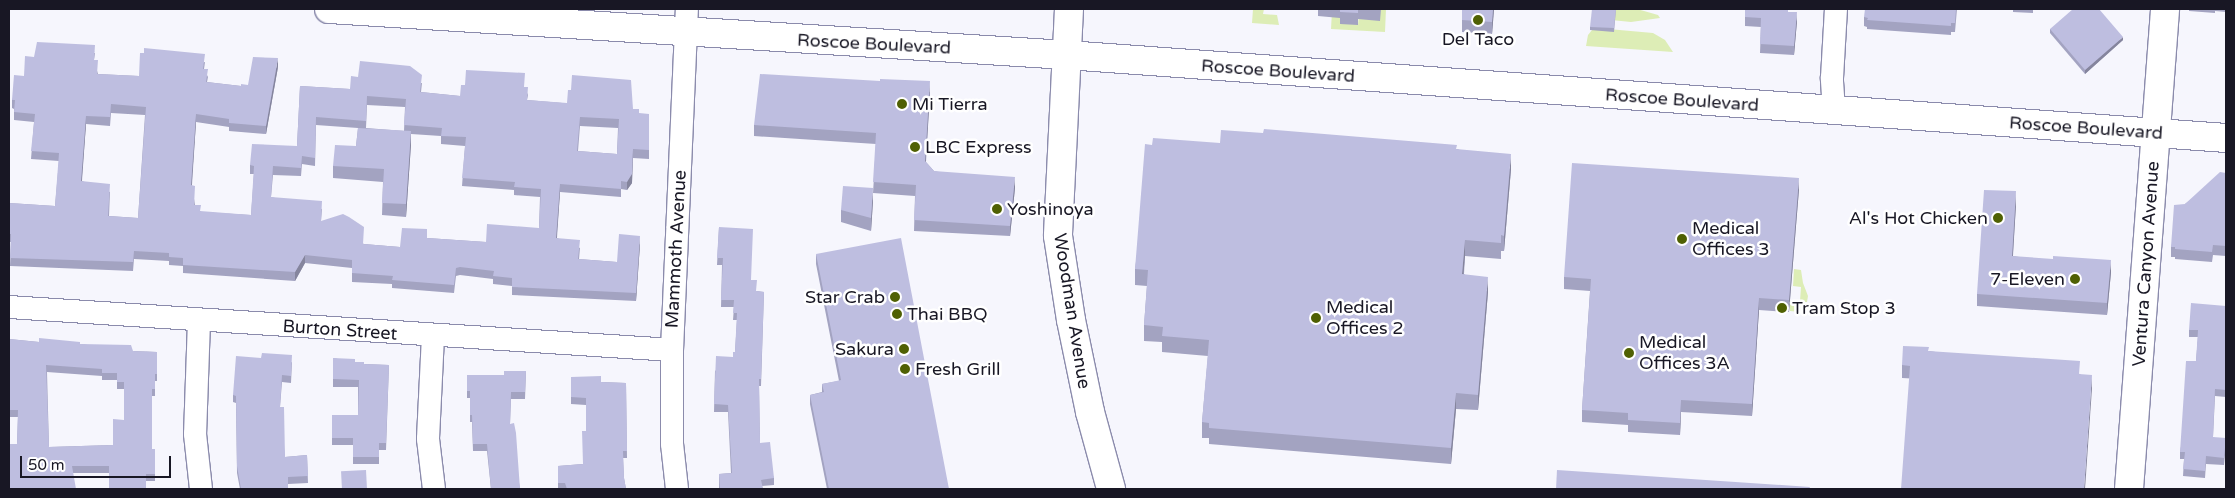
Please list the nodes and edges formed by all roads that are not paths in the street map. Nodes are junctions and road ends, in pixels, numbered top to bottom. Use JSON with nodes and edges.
{"nodes":[{"id":1,"x":329,"y":9,"type":"edge"},
{"id":2,"x":1069,"y":9,"type":"edge"},
{"id":3,"x":1836,"y":9,"type":"edge"},
{"id":4,"x":2165,"y":9,"type":"edge"},
{"id":5,"x":686,"y":20,"type":"edge"},
{"id":6,"x":1066,"y":55,"type":"junction"},
{"id":7,"x":1834,"y":110,"type":"junction"},
{"id":8,"x":2155,"y":133,"type":"junction"},
{"id":9,"x":2226,"y":138,"type":"edge"},
{"id":10,"x":9,"y":307,"type":"edge"},
{"id":11,"x":199,"y":321,"type":"junction"},
{"id":12,"x":432,"y":336,"type":"junction"},
{"id":13,"x":672,"y":350,"type":"junction"},
{"id":14,"x":201,"y":489,"type":"edge"},
{"id":15,"x":434,"y":489,"type":"edge"},
{"id":16,"x":677,"y":489,"type":"edge"},
{"id":17,"x":1111,"y":489,"type":"edge"},
{"id":18,"x":2129,"y":489,"type":"edge"}],
"edges":[{"from":1,"to":5,"type":"main road","name":"Roscoe Boulevard"},
{"from":2,"to":6,"type":"main road","name":"Woodman Avenue"},
{"from":3,"to":7,"type":"street"},
{"from":4,"to":8,"type":"main road","name":"Ventura Canyon Avenue"},
{"from":5,"to":6,"type":"main road","name":"Roscoe Boulevard"},
{"from":5,"to":13,"type":"street","name":"Mammoth Avenue"},
{"from":6,"to":7,"type":"main road","name":"Roscoe Boulevard"},
{"from":6,"to":17,"type":"main road","name":"Woodman Avenue"},
{"from":7,"to":8,"type":"main road","name":"Roscoe Boulevard"},
{"from":8,"to":9,"type":"main road","name":"Roscoe Boulevard"},
{"from":8,"to":18,"type":"main road","name":"Ventura Canyon Avenue"},
{"from":10,"to":11,"type":"street","name":"Burton Street"},
{"from":11,"to":12,"type":"street","name":"Burton Street"},
{"from":11,"to":14,"type":"street"},
{"from":12,"to":13,"type":"street","name":"Burton Street"},
{"from":12,"to":15,"type":"street"},
{"from":13,"to":16,"type":"street","name":"Mammoth Avenue"}]}
